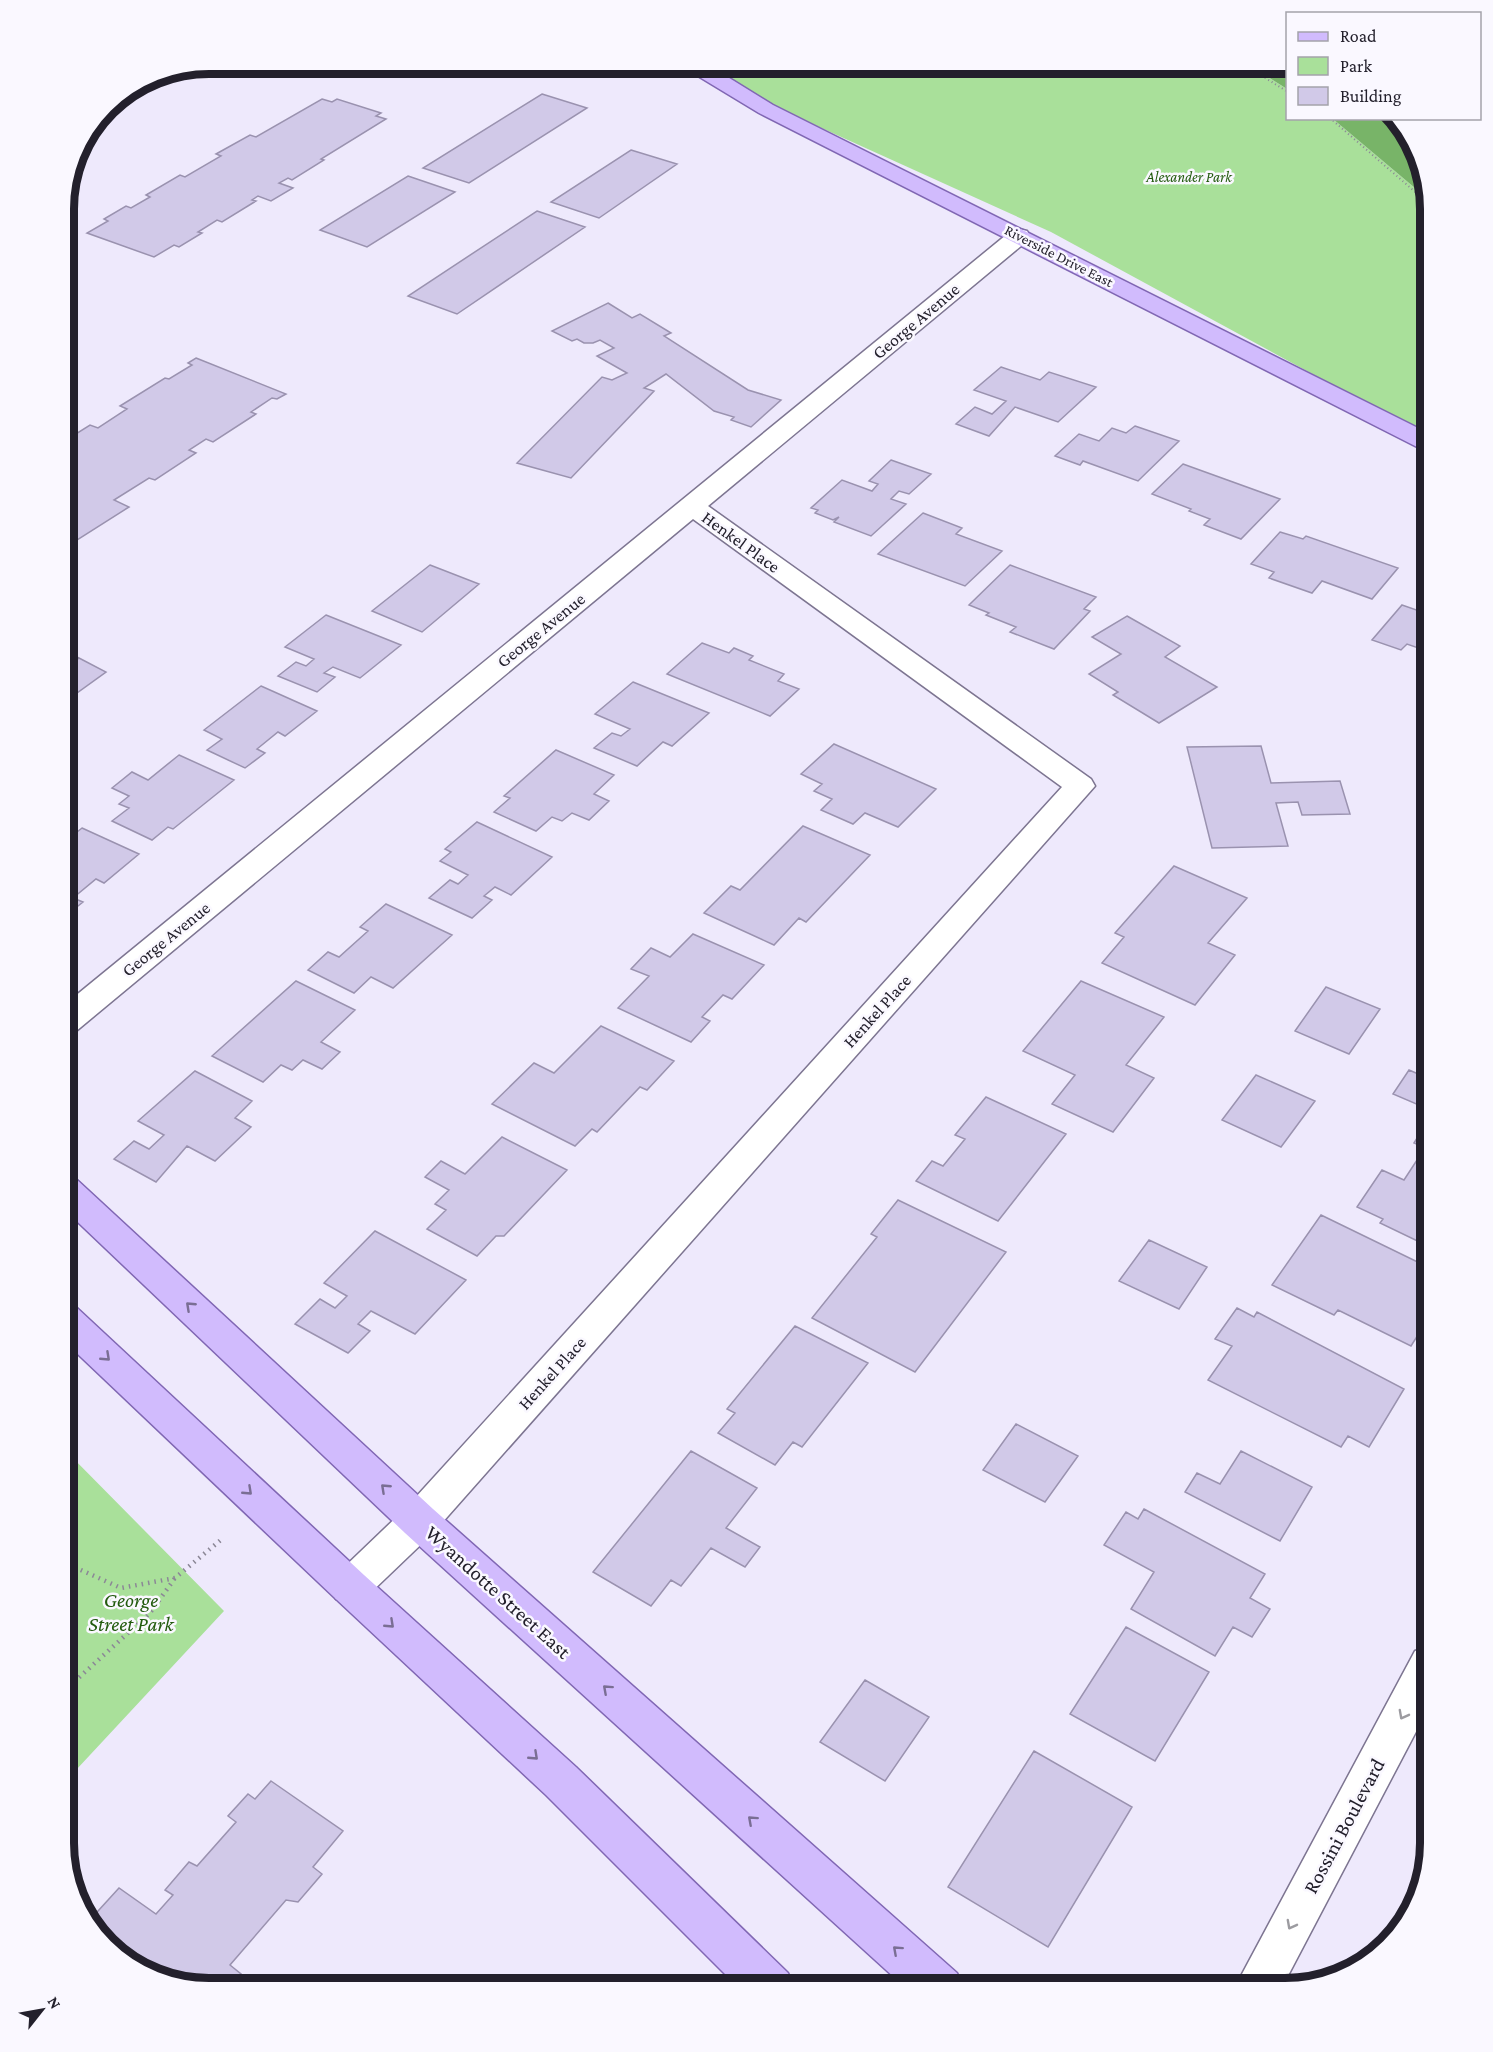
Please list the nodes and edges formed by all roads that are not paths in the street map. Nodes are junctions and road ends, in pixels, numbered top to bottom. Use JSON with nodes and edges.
{"nodes":[{"id":1,"x":708,"y":74,"type":"edge"},
{"id":2,"x":1019,"y":236,"type":"junction"},
{"id":3,"x":1420,"y":439,"type":"edge"},
{"id":4,"x":692,"y":506,"type":"junction"},
{"id":5,"x":74,"y":1015,"type":"edge"},
{"id":6,"x":74,"y":1197,"type":"edge"},
{"id":7,"x":74,"y":1327,"type":"edge"},
{"id":8,"x":419,"y":1521,"type":"junction"},
{"id":9,"x":350,"y":1587,"type":"junction"},
{"id":10,"x":1420,"y":1683,"type":"edge"},
{"id":11,"x":761,"y":1978,"type":"edge"},
{"id":12,"x":929,"y":1978,"type":"edge"},
{"id":13,"x":1263,"y":1978,"type":"edge"}],
"edges":[{"from":1,"to":2,"type":"main road","name":"Riverside Drive East"},
{"from":2,"to":3,"type":"main road","name":"Riverside Drive East"},
{"from":2,"to":4,"type":"street","name":"George Avenue"},
{"from":4,"to":5,"type":"street","name":"George Avenue"},
{"from":4,"to":8,"type":"street","name":"Henkel Place"},
{"from":8,"to":6,"type":"main road","name":"Wyandotte Street East","one_way":true},
{"from":7,"to":9,"type":"main road","one_way":true},
{"from":8,"to":9,"type":"street","name":"Henkel Place"},
{"from":12,"to":8,"type":"main road","name":"Wyandotte Street East","one_way":true},
{"from":9,"to":11,"type":"main road","one_way":true},
{"from":10,"to":13,"type":"street","name":"Rossini Boulevard","one_way":true}]}
